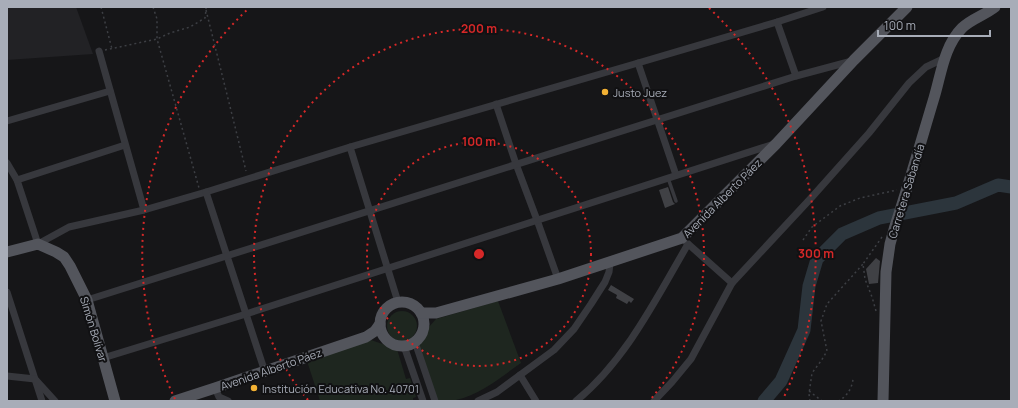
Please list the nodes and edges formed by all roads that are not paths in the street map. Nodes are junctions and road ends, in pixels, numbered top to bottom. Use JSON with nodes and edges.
{"nodes":[{"id":1,"x":823,"y":7,"type":"edge"},
{"id":2,"x":907,"y":7,"type":"edge"},
{"id":3,"x":995,"y":7,"type":"edge"},
{"id":4,"x":777,"y":22,"type":"junction"},
{"id":5,"x":99,"y":52,"type":"road end"},
{"id":6,"x":945,"y":58,"type":"junction"},
{"id":7,"x":854,"y":60,"type":"junction"},
{"id":8,"x":638,"y":63,"type":"junction"},
{"id":9,"x":796,"y":76,"type":"junction"},
{"id":10,"x":110,"y":91,"type":"junction"},
{"id":11,"x":496,"y":104,"type":"junction"},
{"id":12,"x":657,"y":119,"type":"junction"},
{"id":13,"x":7,"y":121,"type":"edge"},
{"id":14,"x":776,"y":144,"type":"junction"},
{"id":15,"x":126,"y":145,"type":"junction"},
{"id":16,"x":350,"y":146,"type":"junction"},
{"id":17,"x":7,"y":163,"type":"edge"},
{"id":18,"x":516,"y":164,"type":"junction"},
{"id":19,"x":676,"y":175,"type":"junction"},
{"id":20,"x":668,"y":178,"type":"junction"},
{"id":21,"x":17,"y":180,"type":"junction"},
{"id":22,"x":203,"y":193,"type":"junction"},
{"id":23,"x":676,"y":201,"type":"dead end"},
{"id":24,"x":144,"y":210,"type":"junction"},
{"id":25,"x":370,"y":210,"type":"junction"},
{"id":26,"x":537,"y":220,"type":"junction"},
{"id":27,"x":685,"y":241,"type":"junction"},
{"id":28,"x":42,"y":246,"type":"junction"},
{"id":29,"x":7,"y":252,"type":"edge"},
{"id":30,"x":227,"y":256,"type":"junction"},
{"id":31,"x":610,"y":263,"type":"junction"},
{"id":32,"x":388,"y":268,"type":"junction"},
{"id":33,"x":558,"y":280,"type":"junction"},
{"id":34,"x":732,"y":283,"type":"junction"},
{"id":35,"x":7,"y":292,"type":"edge"},
{"id":36,"x":87,"y":300,"type":"junction"},
{"id":37,"x":398,"y":302,"type":"junction"},
{"id":38,"x":246,"y":314,"type":"junction"},
{"id":39,"x":423,"y":318,"type":"junction"},
{"id":40,"x":7,"y":320,"type":"edge"},
{"id":41,"x":16,"y":322,"type":"junction"},
{"id":42,"x":380,"y":324,"type":"junction"},
{"id":43,"x":366,"y":337,"type":"junction"},
{"id":44,"x":386,"y":339,"type":"junction"},
{"id":45,"x":415,"y":342,"type":"junction"},
{"id":46,"x":404,"y":346,"type":"junction"},
{"id":47,"x":103,"y":358,"type":"junction"},
{"id":48,"x":265,"y":372,"type":"junction"},
{"id":49,"x":520,"y":374,"type":"junction"},
{"id":50,"x":7,"y":376,"type":"edge"},
{"id":51,"x":35,"y":379,"type":"junction"},
{"id":52,"x":216,"y":388,"type":"junction"},
{"id":53,"x":42,"y":401,"type":"edge"},
{"id":54,"x":55,"y":401,"type":"edge"},
{"id":55,"x":115,"y":401,"type":"edge"},
{"id":56,"x":175,"y":401,"type":"edge"},
{"id":57,"x":228,"y":401,"type":"edge"},
{"id":58,"x":423,"y":401,"type":"edge"},
{"id":59,"x":435,"y":401,"type":"edge"},
{"id":60,"x":478,"y":401,"type":"edge"},
{"id":61,"x":536,"y":401,"type":"edge"},
{"id":62,"x":576,"y":401,"type":"edge"},
{"id":63,"x":654,"y":401,"type":"edge"},
{"id":64,"x":884,"y":401,"type":"edge"}],
"edges":[{"from":1,"to":4,"type":"street"},
{"from":2,"to":7,"type":"main road","name":"Avenida Alberto Páez"},
{"from":3,"to":6,"type":"main road","name":"Carretera Sabandía"},
{"from":4,"to":8,"type":"street"},
{"from":4,"to":9,"type":"street"},
{"from":5,"to":10,"type":"street"},
{"from":6,"to":34,"type":"street"},
{"from":6,"to":64,"type":"main road","name":"Carretera Sabandía"},
{"from":7,"to":9,"type":"street"},
{"from":7,"to":14,"type":"main road","name":"Avenida Alberto Páez"},
{"from":8,"to":11,"type":"street"},
{"from":8,"to":12,"type":"street"},
{"from":9,"to":12,"type":"street"},
{"from":10,"to":13,"type":"street"},
{"from":10,"to":15,"type":"street"},
{"from":11,"to":16,"type":"street"},
{"from":11,"to":18,"type":"street"},
{"from":12,"to":18,"type":"street"},
{"from":12,"to":19,"type":"street"},
{"from":14,"to":19,"type":"street"},
{"from":14,"to":27,"type":"main road","name":"Avenida Alberto Páez"},
{"from":15,"to":21,"type":"street"},
{"from":15,"to":24,"type":"street"},
{"from":16,"to":22,"type":"street"},
{"from":16,"to":25,"type":"street"},
{"from":17,"to":21,"type":"street"},
{"from":18,"to":25,"type":"street"},
{"from":18,"to":26,"type":"street"},
{"from":19,"to":20,"type":"street"},
{"from":20,"to":23,"type":"lane"},
{"from":20,"to":26,"type":"street"},
{"from":21,"to":28,"type":"street"},
{"from":22,"to":24,"type":"street"},
{"from":22,"to":30,"type":"street"},
{"from":24,"to":28,"type":"street"},
{"from":25,"to":30,"type":"street"},
{"from":25,"to":32,"type":"street"},
{"from":26,"to":32,"type":"street"},
{"from":26,"to":33,"type":"street"},
{"from":27,"to":31,"type":"main road","name":"Avenida Alberto Páez"},
{"from":27,"to":34,"type":"street"},
{"from":27,"to":62,"type":"street"},
{"from":28,"to":29,"type":"main road"},
{"from":28,"to":36,"type":"main road","name":"Simón Bolívar"},
{"from":30,"to":36,"type":"street"},
{"from":30,"to":38,"type":"street"},
{"from":31,"to":33,"type":"main road","name":"Avenida Alberto Páez"},
{"from":31,"to":49,"type":"street"},
{"from":32,"to":37,"type":"street"},
{"from":32,"to":38,"type":"street"},
{"from":33,"to":39,"type":"main road","name":"Avenida Alberto Páez"},
{"from":34,"to":63,"type":"street"},
{"from":35,"to":41,"type":"street"},
{"from":36,"to":47,"type":"main road","name":"Simón Bolívar"},
{"from":37,"to":39,"type":"main road"},
{"from":37,"to":42,"type":"main road"},
{"from":38,"to":47,"type":"street"},
{"from":38,"to":48,"type":"street"},
{"from":39,"to":45,"type":"main road"},
{"from":40,"to":41,"type":"street"},
{"from":41,"to":51,"type":"street"},
{"from":42,"to":43,"type":"main road","name":"Avenida Alberto Páez"},
{"from":42,"to":44,"type":"main road"},
{"from":43,"to":44,"type":"main road","name":"Avenida Alberto Páez"},
{"from":43,"to":48,"type":"main road","name":"Avenida Alberto Páez"},
{"from":44,"to":46,"type":"main road"},
{"from":45,"to":46,"type":"main road"},
{"from":45,"to":59,"type":"street"},
{"from":46,"to":58,"type":"street"},
{"from":47,"to":55,"type":"main road","name":"Simón Bolívar"},
{"from":48,"to":52,"type":"main road","name":"Avenida Alberto Páez"},
{"from":49,"to":60,"type":"street"},
{"from":49,"to":61,"type":"street"},
{"from":50,"to":51,"type":"street"},
{"from":51,"to":53,"type":"street"},
{"from":51,"to":54,"type":"street"},
{"from":52,"to":56,"type":"main road","name":"Avenida Alberto Páez"},
{"from":52,"to":57,"type":"street"}]}
